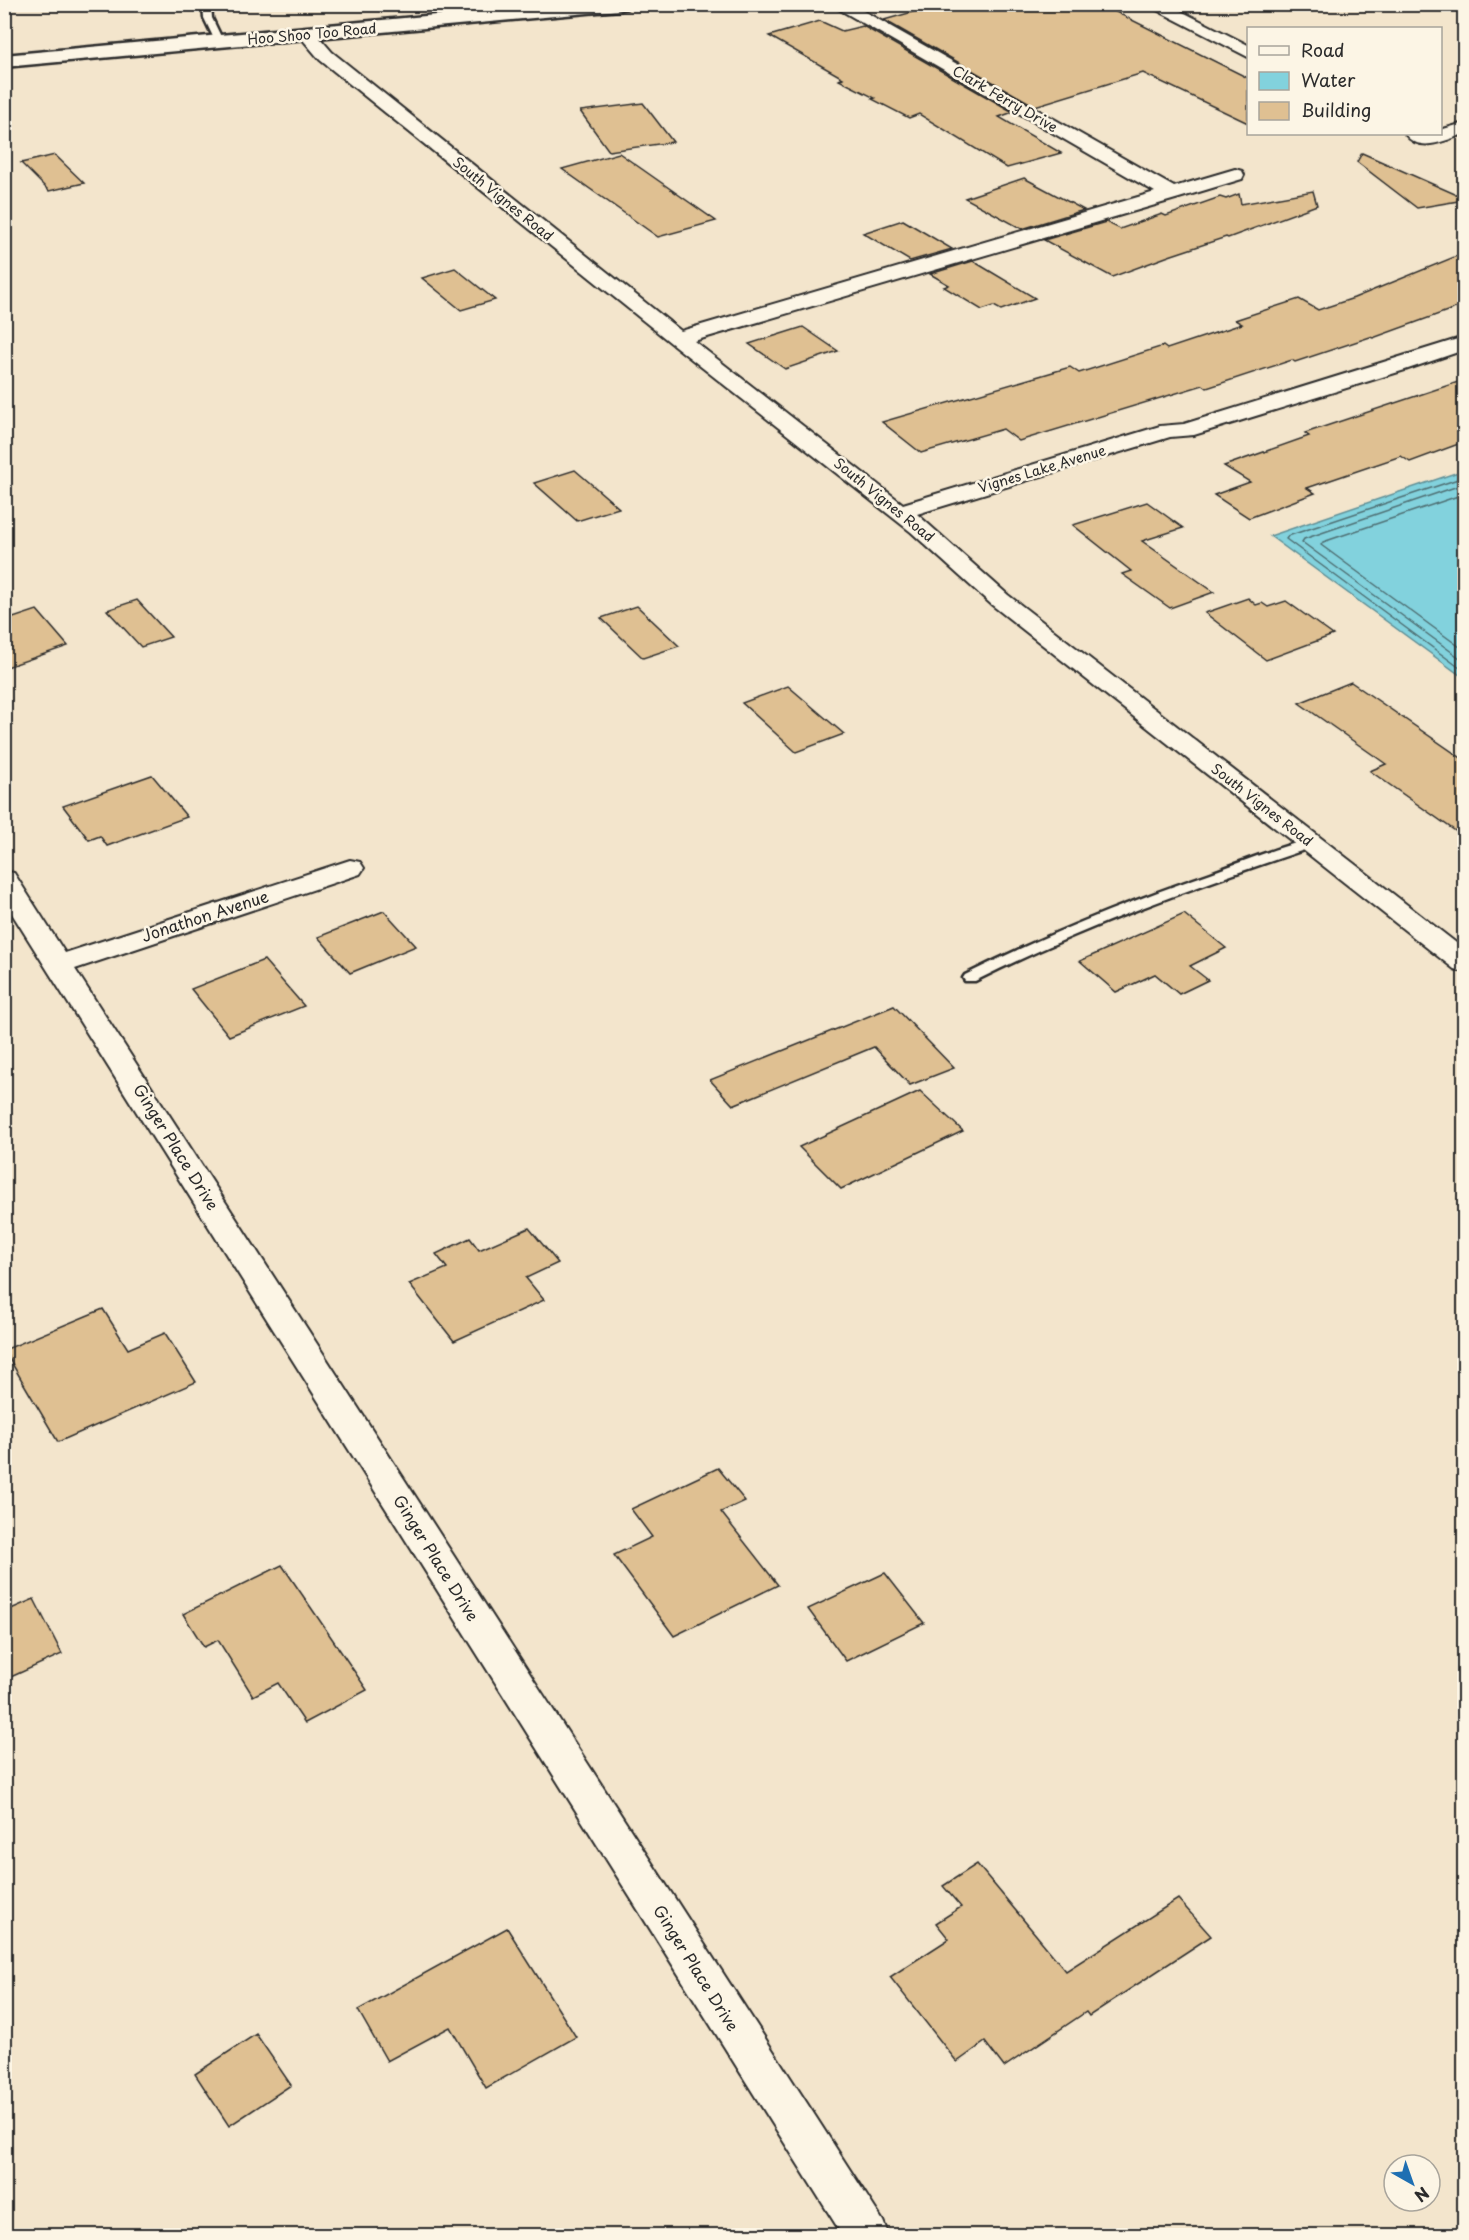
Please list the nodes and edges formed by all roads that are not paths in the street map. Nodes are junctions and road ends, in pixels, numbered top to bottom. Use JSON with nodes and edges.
{"nodes":[{"id":1,"x":207,"y":4,"type":"edge"},
{"id":2,"x":458,"y":4,"type":"edge"},
{"id":3,"x":620,"y":4,"type":"edge"},
{"id":4,"x":838,"y":4,"type":"edge"},
{"id":5,"x":1153,"y":4,"type":"edge"},
{"id":6,"x":477,"y":18,"type":"junction"},
{"id":7,"x":307,"y":34,"type":"junction"},
{"id":8,"x":220,"y":43,"type":"junction"},
{"id":9,"x":1247,"y":51,"type":"edge"},
{"id":10,"x":4,"y":61,"type":"edge"},
{"id":11,"x":1464,"y":128,"type":"edge"},
{"id":12,"x":1442,"y":133,"type":"edge"},
{"id":13,"x":1235,"y":175,"type":"dead end"},
{"id":14,"x":1172,"y":194,"type":"junction"},
{"id":15,"x":678,"y":339,"type":"junction"},
{"id":16,"x":1464,"y":343,"type":"edge"},
{"id":17,"x":1186,"y":430,"type":"junction"},
{"id":18,"x":899,"y":512,"type":"junction"},
{"id":19,"x":919,"y":527,"type":"junction"},
{"id":20,"x":1311,"y":843,"type":"junction"},
{"id":21,"x":350,"y":868,"type":"dead end"},
{"id":22,"x":4,"y":879,"type":"edge"},
{"id":23,"x":1464,"y":963,"type":"edge"},
{"id":24,"x":60,"y":964,"type":"junction"},
{"id":25,"x":970,"y":978,"type":"dead end"},
{"id":26,"x":868,"y":2235,"type":"edge"}],
"edges":[{"from":1,"to":8,"type":"lane"},
{"from":2,"to":6,"type":"lane"},
{"from":3,"to":6,"type":"street","name":"Hoo Shoo Too Road"},
{"from":4,"to":14,"type":"street","name":"Clark Ferry Drive"},
{"from":5,"to":9,"type":"street"},
{"from":6,"to":7,"type":"street","name":"Hoo Shoo Too Road"},
{"from":7,"to":8,"type":"street","name":"Hoo Shoo Too Road"},
{"from":7,"to":15,"type":"street","name":"South Vignes Road"},
{"from":8,"to":10,"type":"street","name":"Hoo Shoo Too Road"},
{"from":11,"to":12,"type":"street"},
{"from":13,"to":14,"type":"street"},
{"from":14,"to":15,"type":"street"},
{"from":15,"to":18,"type":"street","name":"South Vignes Road"},
{"from":16,"to":17,"type":"street","name":"Vignes Lake Avenue"},
{"from":17,"to":18,"type":"street","name":"Vignes Lake Avenue"},
{"from":17,"to":19,"type":"street","name":"Vignes Lake Avenue"},
{"from":18,"to":19,"type":"street","name":"South Vignes Road"},
{"from":19,"to":20,"type":"street","name":"South Vignes Road"},
{"from":20,"to":23,"type":"street","name":"South Vignes Road"},
{"from":20,"to":25,"type":"lane"},
{"from":21,"to":24,"type":"street","name":"Jonathon Avenue"},
{"from":22,"to":24,"type":"street","name":"Ginger Place Drive"},
{"from":24,"to":26,"type":"street","name":"Ginger Place Drive"}]}
